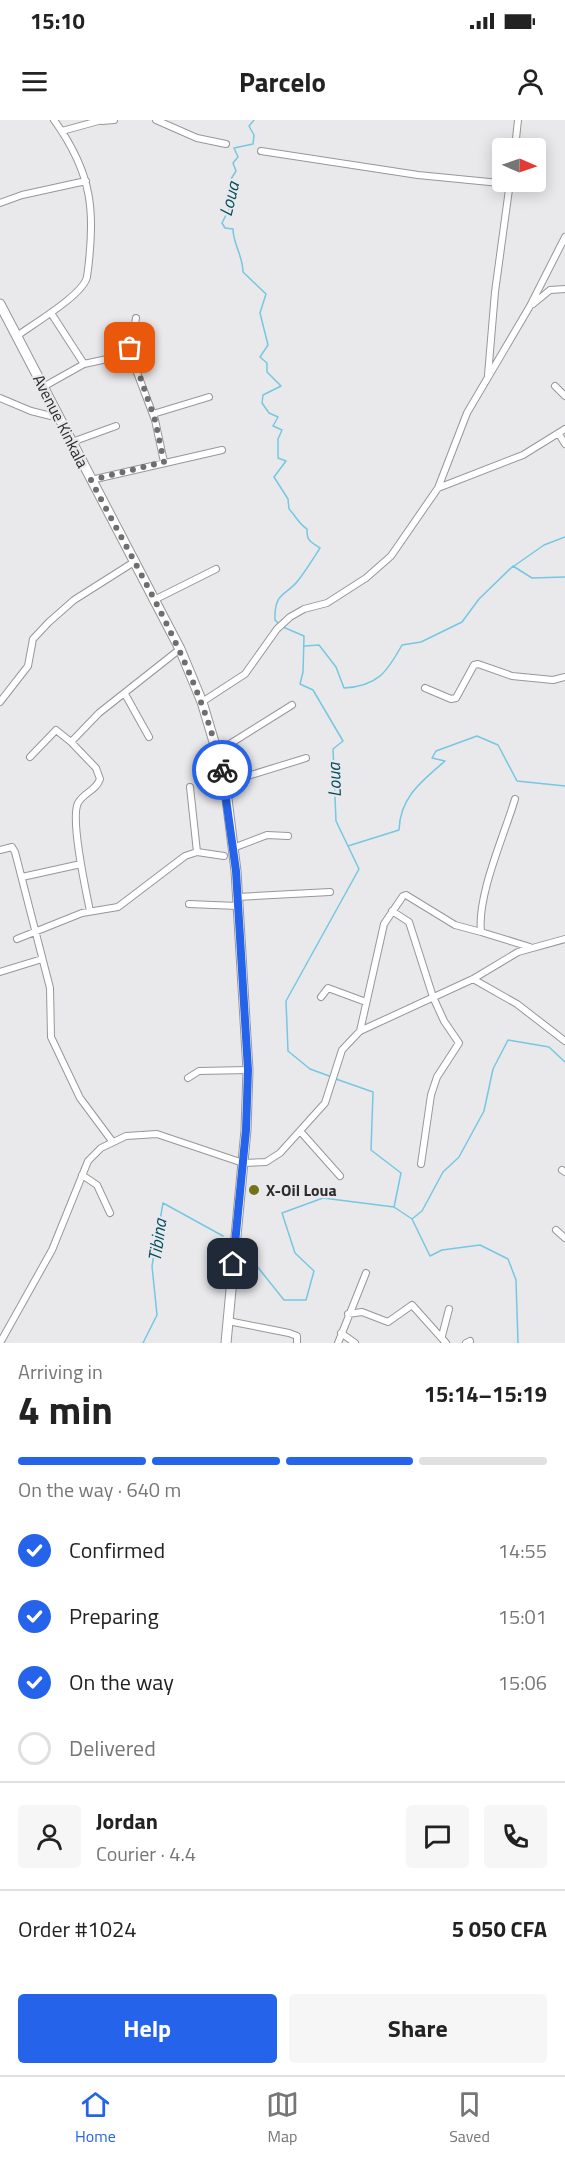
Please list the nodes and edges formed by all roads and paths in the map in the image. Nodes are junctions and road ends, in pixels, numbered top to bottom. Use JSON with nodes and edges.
{"nodes":[{"id":1,"x":54,"y":120,"type":"edge"},
{"id":2,"x":102,"y":120,"type":"edge"},
{"id":3,"x":114,"y":120,"type":"edge"},
{"id":4,"x":156,"y":120,"type":"edge"},
{"id":5,"x":518,"y":120,"type":"edge"},
{"id":6,"x":62,"y":131,"type":"junction"},
{"id":7,"x":516,"y":138,"type":"edge"},
{"id":8,"x":226,"y":144,"type":"dead end"},
{"id":9,"x":261,"y":151,"type":"dead end"},
{"id":10,"x":86,"y":181,"type":"junction"},
{"id":11,"x":492,"y":181,"type":"edge"},
{"id":12,"x":509,"y":192,"type":"edge"},
{"id":13,"x":0,"y":203,"type":"edge"},
{"id":14,"x":565,"y":237,"type":"edge"},
{"id":15,"x":565,"y":289,"type":"edge"},
{"id":16,"x":0,"y":304,"type":"edge"},
{"id":17,"x":530,"y":306,"type":"junction"},
{"id":18,"x":51,"y":313,"type":"junction"},
{"id":19,"x":136,"y":318,"type":"dead end"},
{"id":20,"x":17,"y":336,"type":"junction"},
{"id":21,"x":130,"y":354,"type":"junction"},
{"id":22,"x":84,"y":364,"type":"junction"},
{"id":23,"x":488,"y":375,"type":"junction"},
{"id":24,"x":555,"y":386,"type":"dead end"},
{"id":25,"x":43,"y":387,"type":"junction"},
{"id":26,"x":565,"y":396,"type":"edge"},
{"id":27,"x":209,"y":397,"type":"dead end"},
{"id":28,"x":0,"y":398,"type":"edge"},
{"id":29,"x":153,"y":414,"type":"junction"},
{"id":30,"x":60,"y":418,"type":"junction"},
{"id":31,"x":116,"y":426,"type":"dead end"},
{"id":32,"x":565,"y":429,"type":"edge"},
{"id":33,"x":559,"y":434,"type":"junction"},
{"id":34,"x":72,"y":442,"type":"junction"},
{"id":35,"x":565,"y":444,"type":"edge"},
{"id":36,"x":222,"y":450,"type":"dead end"},
{"id":37,"x":164,"y":462,"type":"junction"},
{"id":38,"x":91,"y":480,"type":"junction"},
{"id":39,"x":438,"y":488,"type":"junction"},
{"id":40,"x":134,"y":562,"type":"junction"},
{"id":41,"x":216,"y":569,"type":"dead end"},
{"id":42,"x":154,"y":600,"type":"junction"},
{"id":43,"x":180,"y":649,"type":"junction"},
{"id":44,"x":565,"y":677,"type":"edge"},
{"id":45,"x":424,"y":688,"type":"dead end"},
{"id":46,"x":125,"y":694,"type":"junction"},
{"id":47,"x":0,"y":702,"type":"edge"},
{"id":48,"x":202,"y":702,"type":"junction"},
{"id":49,"x":292,"y":705,"type":"dead end"},
{"id":50,"x":149,"y":737,"type":"dead end"},
{"id":51,"x":71,"y":742,"type":"junction"},
{"id":52,"x":218,"y":752,"type":"junction"},
{"id":53,"x":30,"y":757,"type":"dead end"},
{"id":54,"x":306,"y":758,"type":"dead end"},
{"id":55,"x":225,"y":783,"type":"junction"},
{"id":56,"x":190,"y":787,"type":"dead end"},
{"id":57,"x":515,"y":799,"type":"dead end"},
{"id":58,"x":288,"y":836,"type":"dead end"},
{"id":59,"x":233,"y":848,"type":"junction"},
{"id":60,"x":0,"y":850,"type":"edge"},
{"id":61,"x":197,"y":852,"type":"junction"},
{"id":62,"x":224,"y":856,"type":"dead end"},
{"id":63,"x":81,"y":864,"type":"junction"},
{"id":64,"x":22,"y":877,"type":"junction"},
{"id":65,"x":330,"y":892,"type":"dead end"},
{"id":66,"x":237,"y":902,"type":"junction"},
{"id":67,"x":189,"y":904,"type":"dead end"},
{"id":68,"x":90,"y":911,"type":"junction"},
{"id":69,"x":392,"y":911,"type":"junction"},
{"id":70,"x":36,"y":932,"type":"junction"},
{"id":71,"x":481,"y":932,"type":"junction"},
{"id":72,"x":17,"y":939,"type":"dead end"},
{"id":73,"x":565,"y":939,"type":"edge"},
{"id":74,"x":530,"y":947,"type":"junction"},
{"id":75,"x":42,"y":959,"type":"junction"},
{"id":76,"x":0,"y":972,"type":"edge"},
{"id":77,"x":473,"y":979,"type":"junction"},
{"id":78,"x":321,"y":997,"type":"dead end"},
{"id":79,"x":433,"y":997,"type":"junction"},
{"id":80,"x":366,"y":1002,"type":"junction"},
{"id":81,"x":360,"y":1031,"type":"junction"},
{"id":82,"x":565,"y":1041,"type":"edge"},
{"id":83,"x":248,"y":1070,"type":"junction"},
{"id":84,"x":188,"y":1078,"type":"dead end"},
{"id":85,"x":300,"y":1131,"type":"junction"},
{"id":86,"x":112,"y":1141,"type":"junction"},
{"id":87,"x":243,"y":1163,"type":"junction"},
{"id":88,"x":421,"y":1164,"type":"dead end"},
{"id":89,"x":82,"y":1175,"type":"junction"},
{"id":90,"x":340,"y":1176,"type":"dead end"},
{"id":91,"x":110,"y":1213,"type":"dead end"},
{"id":92,"x":555,"y":1230,"type":"dead end"},
{"id":93,"x":565,"y":1238,"type":"edge"},
{"id":94,"x":366,"y":1274,"type":"dead end"},
{"id":95,"x":449,"y":1309,"type":"dead end"},
{"id":96,"x":348,"y":1314,"type":"junction"},
{"id":97,"x":228,"y":1321,"type":"junction"},
{"id":98,"x":341,"y":1333,"type":"junction"},
{"id":99,"x":444,"y":1340,"type":"edge"},
{"id":100,"x":0,"y":1343,"type":"edge"},
{"id":101,"x":226,"y":1343,"type":"edge"},
{"id":102,"x":297,"y":1343,"type":"edge"},
{"id":103,"x":338,"y":1343,"type":"edge"},
{"id":104,"x":355,"y":1343,"type":"edge"}],
"edges":[{"from":1,"to":6,"type":"street"},
{"from":2,"to":3,"type":"street"},
{"from":2,"to":6,"type":"street"},
{"from":4,"to":8,"type":"street"},
{"from":5,"to":7,"type":"street"},
{"from":6,"to":10,"type":"street"},
{"from":9,"to":11,"type":"street"},
{"from":10,"to":13,"type":"street"},
{"from":10,"to":18,"type":"street"},
{"from":12,"to":23,"type":"street"},
{"from":14,"to":17,"type":"street"},
{"from":15,"to":17,"type":"street"},
{"from":16,"to":20,"type":"main road","name":"Avenue Kinkala"},
{"from":17,"to":23,"type":"street"},
{"from":18,"to":20,"type":"street"},
{"from":18,"to":22,"type":"street"},
{"from":19,"to":21,"type":"street"},
{"from":20,"to":25,"type":"main road","name":"Avenue Kinkala"},
{"from":21,"to":22,"type":"street"},
{"from":21,"to":29,"type":"street"},
{"from":22,"to":25,"type":"street"},
{"from":23,"to":39,"type":"street"},
{"from":24,"to":26,"type":"street"},
{"from":25,"to":30,"type":"main road","name":"Avenue Kinkala"},
{"from":27,"to":29,"type":"street"},
{"from":28,"to":30,"type":"street"},
{"from":29,"to":37,"type":"street"},
{"from":30,"to":34,"type":"main road","name":"Avenue Kinkala"},
{"from":31,"to":34,"type":"street"},
{"from":32,"to":33,"type":"street"},
{"from":33,"to":35,"type":"street"},
{"from":33,"to":39,"type":"street"},
{"from":34,"to":38,"type":"main road","name":"Avenue Kinkala"},
{"from":36,"to":37,"type":"street"},
{"from":37,"to":38,"type":"street"},
{"from":38,"to":40,"type":"main road","name":"Avenue Kinkala"},
{"from":39,"to":48,"type":"street"},
{"from":40,"to":42,"type":"main road","name":"Avenue Kinkala"},
{"from":40,"to":47,"type":"street"},
{"from":41,"to":42,"type":"street"},
{"from":42,"to":43,"type":"main road","name":"Avenue Kinkala"},
{"from":43,"to":46,"type":"street"},
{"from":43,"to":48,"type":"main road","name":"Avenue Kinkala"},
{"from":44,"to":45,"type":"street"},
{"from":46,"to":50,"type":"street"},
{"from":46,"to":51,"type":"street"},
{"from":48,"to":52,"type":"main road","name":"Avenue Kinkala"},
{"from":49,"to":52,"type":"street"},
{"from":51,"to":53,"type":"street"},
{"from":51,"to":63,"type":"street"},
{"from":52,"to":55,"type":"main road","name":"Avenue Kinkala"},
{"from":54,"to":55,"type":"street"},
{"from":55,"to":59,"type":"main road","name":"Avenue Kinkala"},
{"from":56,"to":61,"type":"street"},
{"from":57,"to":71,"type":"street"},
{"from":58,"to":59,"type":"street"},
{"from":59,"to":66,"type":"main road","name":"Avenue Kinkala"},
{"from":60,"to":64,"type":"street"},
{"from":61,"to":62,"type":"street"},
{"from":61,"to":68,"type":"street"},
{"from":63,"to":64,"type":"street"},
{"from":63,"to":68,"type":"street"},
{"from":64,"to":70,"type":"street"},
{"from":65,"to":66,"type":"street"},
{"from":66,"to":67,"type":"street"},
{"from":66,"to":83,"type":"main road","name":"Avenue Kinkala"},
{"from":68,"to":70,"type":"street"},
{"from":69,"to":71,"type":"street"},
{"from":69,"to":79,"type":"street"},
{"from":69,"to":80,"type":"street"},
{"from":70,"to":72,"type":"street"},
{"from":70,"to":75,"type":"street"},
{"from":71,"to":74,"type":"street"},
{"from":73,"to":74,"type":"street"},
{"from":74,"to":77,"type":"street"},
{"from":75,"to":76,"type":"street"},
{"from":75,"to":86,"type":"street"},
{"from":77,"to":79,"type":"street"},
{"from":77,"to":82,"type":"street"},
{"from":78,"to":80,"type":"street"},
{"from":79,"to":81,"type":"street"},
{"from":79,"to":88,"type":"street"},
{"from":80,"to":81,"type":"street"},
{"from":81,"to":85,"type":"street"},
{"from":83,"to":84,"type":"street"},
{"from":83,"to":87,"type":"main road","name":"Avenue Kinkala"},
{"from":85,"to":87,"type":"street"},
{"from":85,"to":90,"type":"street"},
{"from":86,"to":87,"type":"street"},
{"from":86,"to":89,"type":"street"},
{"from":87,"to":97,"type":"main road","name":"Avenue Kinkala"},
{"from":89,"to":91,"type":"street"},
{"from":89,"to":100,"type":"street"},
{"from":92,"to":93,"type":"street"},
{"from":94,"to":96,"type":"street"},
{"from":95,"to":99,"type":"street"},
{"from":96,"to":98,"type":"street"},
{"from":96,"to":99,"type":"street"},
{"from":97,"to":101,"type":"main road","name":"Avenue Kinkala"},
{"from":97,"to":102,"type":"street"},
{"from":98,"to":103,"type":"street"},
{"from":98,"to":104,"type":"street"}]}
